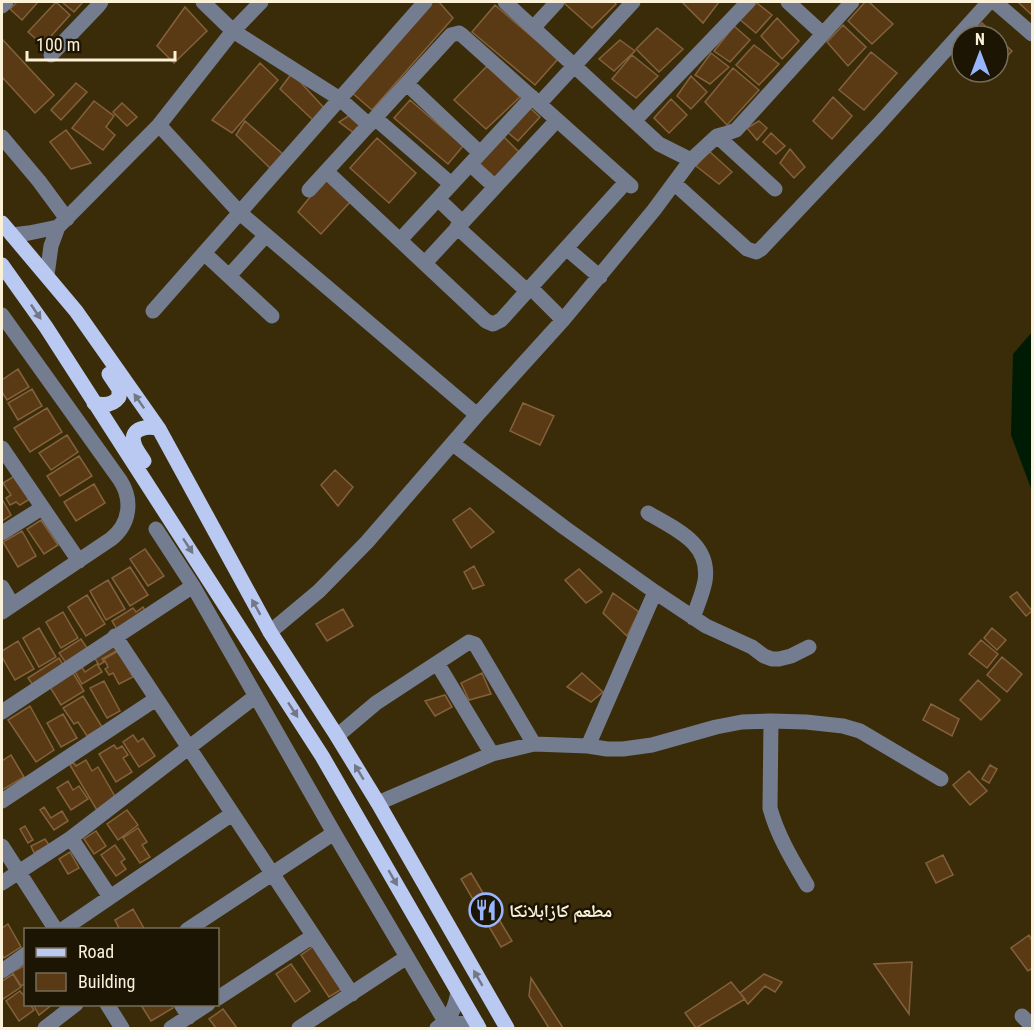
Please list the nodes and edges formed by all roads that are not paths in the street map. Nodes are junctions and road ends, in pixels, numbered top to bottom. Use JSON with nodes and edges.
{"nodes":[{"id":1,"x":6,"y":2,"type":"edge"},
{"id":2,"x":101,"y":2,"type":"edge"},
{"id":3,"x":203,"y":2,"type":"edge"},
{"id":4,"x":261,"y":2,"type":"edge"},
{"id":5,"x":425,"y":2,"type":"edge"},
{"id":6,"x":505,"y":2,"type":"edge"},
{"id":7,"x":557,"y":2,"type":"edge"},
{"id":8,"x":633,"y":2,"type":"edge"},
{"id":9,"x":748,"y":2,"type":"edge"},
{"id":10,"x":788,"y":2,"type":"edge"},
{"id":11,"x":852,"y":2,"type":"edge"},
{"id":12,"x":989,"y":2,"type":"edge"},
{"id":13,"x":995,"y":2,"type":"edge"},
{"id":14,"x":2,"y":6,"type":"edge"},
{"id":15,"x":534,"y":27,"type":"junction"},
{"id":16,"x":233,"y":31,"type":"junction"},
{"id":17,"x":823,"y":34,"type":"junction"},
{"id":18,"x":1032,"y":34,"type":"edge"},
{"id":19,"x":51,"y":55,"type":"dead end"},
{"id":20,"x":575,"y":65,"type":"junction"},
{"id":21,"x":407,"y":84,"type":"junction"},
{"id":22,"x":340,"y":99,"type":"junction"},
{"id":23,"x":535,"y":101,"type":"junction"},
{"id":24,"x":557,"y":120,"type":"junction"},
{"id":25,"x":634,"y":121,"type":"junction"},
{"id":26,"x":372,"y":122,"type":"junction"},
{"id":27,"x":159,"y":125,"type":"junction"},
{"id":28,"x":717,"y":136,"type":"junction"},
{"id":29,"x":2,"y":137,"type":"edge"},
{"id":30,"x":475,"y":158,"type":"junction"},
{"id":31,"x":691,"y":160,"type":"junction"},
{"id":32,"x":327,"y":172,"type":"junction"},
{"id":33,"x":674,"y":183,"type":"junction"},
{"id":34,"x":451,"y":184,"type":"junction"},
{"id":35,"x":495,"y":187,"type":"junction"},
{"id":36,"x":775,"y":189,"type":"dead end"},
{"id":37,"x":309,"y":190,"type":"dead end"},
{"id":38,"x":438,"y":199,"type":"junction"},
{"id":39,"x":240,"y":213,"type":"junction"},
{"id":40,"x":62,"y":223,"type":"junction"},
{"id":41,"x":460,"y":225,"type":"junction"},
{"id":42,"x":7,"y":229,"type":"edge"},
{"id":43,"x":266,"y":235,"type":"junction"},
{"id":44,"x":400,"y":240,"type":"junction"},
{"id":45,"x":566,"y":248,"type":"junction"},
{"id":46,"x":204,"y":253,"type":"junction"},
{"id":47,"x":424,"y":263,"type":"junction"},
{"id":48,"x":4,"y":272,"type":"edge"},
{"id":49,"x":47,"y":276,"type":"junction"},
{"id":50,"x":229,"y":276,"type":"junction"},
{"id":51,"x":600,"y":277,"type":"junction"},
{"id":52,"x":529,"y":289,"type":"junction"},
{"id":53,"x":153,"y":311,"type":"dead end"},
{"id":54,"x":2,"y":315,"type":"edge"},
{"id":55,"x":272,"y":316,"type":"dead end"},
{"id":56,"x":564,"y":320,"type":"junction"},
{"id":57,"x":92,"y":334,"type":"junction"},
{"id":58,"x":94,"y":403,"type":"junction"},
{"id":59,"x":477,"y":415,"type":"junction"},
{"id":60,"x":159,"y":429,"type":"junction"},
{"id":61,"x":453,"y":444,"type":"junction"},
{"id":62,"x":2,"y":448,"type":"edge"},
{"id":63,"x":42,"y":507,"type":"junction"},
{"id":64,"x":648,"y":513,"type":"dead end"},
{"id":65,"x":172,"y":521,"type":"junction"},
{"id":66,"x":156,"y":529,"type":"dead end"},
{"id":67,"x":2,"y":533,"type":"edge"},
{"id":68,"x":79,"y":561,"type":"junction"},
{"id":69,"x":193,"y":586,"type":"junction"},
{"id":70,"x":2,"y":587,"type":"edge"},
{"id":71,"x":655,"y":592,"type":"junction"},
{"id":72,"x":7,"y":608,"type":"edge"},
{"id":73,"x":693,"y":618,"type":"junction"},
{"id":74,"x":270,"y":632,"type":"junction"},
{"id":75,"x":115,"y":636,"type":"junction"},
{"id":76,"x":809,"y":647,"type":"dead end"},
{"id":77,"x":437,"y":663,"type":"junction"},
{"id":78,"x":256,"y":696,"type":"junction"},
{"id":79,"x":156,"y":699,"type":"junction"},
{"id":80,"x":2,"y":712,"type":"edge"},
{"id":81,"x":771,"y":721,"type":"junction"},
{"id":82,"x":337,"y":736,"type":"junction"},
{"id":83,"x":534,"y":744,"type":"junction"},
{"id":84,"x":588,"y":746,"type":"junction"},
{"id":85,"x":188,"y":748,"type":"junction"},
{"id":86,"x":492,"y":754,"type":"junction"},
{"id":87,"x":941,"y":779,"type":"dead end"},
{"id":88,"x":2,"y":801,"type":"edge"},
{"id":89,"x":378,"y":803,"type":"junction"},
{"id":90,"x":232,"y":814,"type":"junction"},
{"id":91,"x":334,"y":833,"type":"junction"},
{"id":92,"x":71,"y":838,"type":"junction"},
{"id":93,"x":2,"y":846,"type":"edge"},
{"id":94,"x":19,"y":872,"type":"junction"},
{"id":95,"x":272,"y":873,"type":"junction"},
{"id":96,"x":2,"y":883,"type":"edge"},
{"id":97,"x":807,"y":885,"type":"dead end"},
{"id":98,"x":110,"y":897,"type":"junction"},
{"id":99,"x":55,"y":928,"type":"edge"},
{"id":100,"x":65,"y":928,"type":"edge"},
{"id":101,"x":190,"y":928,"type":"edge"},
{"id":102,"x":314,"y":936,"type":"junction"},
{"id":103,"x":24,"y":955,"type":"edge"},
{"id":104,"x":407,"y":957,"type":"junction"},
{"id":105,"x":2,"y":971,"type":"edge"},
{"id":106,"x":458,"y":992,"type":"junction"},
{"id":107,"x":352,"y":994,"type":"junction"},
{"id":108,"x":219,"y":997,"type":"edge"},
{"id":109,"x":75,"y":1006,"type":"edge"},
{"id":110,"x":108,"y":1006,"type":"edge"},
{"id":111,"x":204,"y":1006,"type":"edge"},
{"id":112,"x":185,"y":1011,"type":"edge"},
{"id":113,"x":441,"y":1026,"type":"edge"},
{"id":114,"x":478,"y":1026,"type":"edge"},
{"id":115,"x":45,"y":1029,"type":"edge"},
{"id":116,"x":122,"y":1029,"type":"edge"},
{"id":117,"x":171,"y":1029,"type":"edge"},
{"id":118,"x":299,"y":1029,"type":"edge"},
{"id":119,"x":507,"y":1029,"type":"edge"}],
"edges":[{"from":1,"to":14,"type":"street"},
{"from":2,"to":19,"type":"street"},
{"from":3,"to":16,"type":"street"},
{"from":4,"to":16,"type":"street"},
{"from":5,"to":22,"type":"street"},
{"from":6,"to":15,"type":"street"},
{"from":7,"to":15,"type":"street"},
{"from":8,"to":20,"type":"street"},
{"from":9,"to":25,"type":"street"},
{"from":10,"to":17,"type":"street"},
{"from":11,"to":17,"type":"street"},
{"from":12,"to":33,"type":"street"},
{"from":13,"to":18,"type":"street"},
{"from":15,"to":20,"type":"street"},
{"from":16,"to":22,"type":"street"},
{"from":16,"to":27,"type":"street"},
{"from":17,"to":28,"type":"street"},
{"from":20,"to":23,"type":"street"},
{"from":20,"to":25,"type":"street"},
{"from":21,"to":23,"type":"street"},
{"from":21,"to":26,"type":"street"},
{"from":21,"to":30,"type":"street"},
{"from":22,"to":26,"type":"street"},
{"from":22,"to":39,"type":"street"},
{"from":23,"to":24,"type":"street"},
{"from":23,"to":30,"type":"street"},
{"from":24,"to":35,"type":"street"},
{"from":24,"to":45,"type":"street"},
{"from":25,"to":31,"type":"street"},
{"from":26,"to":32,"type":"street"},
{"from":26,"to":34,"type":"street"},
{"from":27,"to":39,"type":"street"},
{"from":27,"to":40,"type":"street"},
{"from":28,"to":31,"type":"street"},
{"from":28,"to":36,"type":"street"},
{"from":29,"to":40,"type":"street"},
{"from":30,"to":34,"type":"street"},
{"from":30,"to":35,"type":"street"},
{"from":31,"to":33,"type":"street"},
{"from":32,"to":37,"type":"street"},
{"from":32,"to":44,"type":"street"},
{"from":33,"to":51,"type":"street"},
{"from":34,"to":38,"type":"street"},
{"from":35,"to":41,"type":"street"},
{"from":38,"to":41,"type":"street"},
{"from":38,"to":44,"type":"street"},
{"from":39,"to":43,"type":"street"},
{"from":39,"to":46,"type":"street"},
{"from":40,"to":42,"type":"street"},
{"from":40,"to":49,"type":"street"},
{"from":41,"to":47,"type":"street"},
{"from":41,"to":52,"type":"street"},
{"from":42,"to":49,"type":"main road"},
{"from":43,"to":50,"type":"street"},
{"from":43,"to":59,"type":"street"},
{"from":44,"to":47,"type":"street"},
{"from":45,"to":51,"type":"street"},
{"from":45,"to":52,"type":"street"},
{"from":46,"to":50,"type":"street"},
{"from":46,"to":53,"type":"street"},
{"from":47,"to":52,"type":"street"},
{"from":48,"to":58,"type":"main road","one_way":true},
{"from":49,"to":57,"type":"main road"},
{"from":50,"to":55,"type":"street"},
{"from":51,"to":56,"type":"street"},
{"from":52,"to":56,"type":"street"},
{"from":54,"to":68,"type":"street"},
{"from":56,"to":59,"type":"street"},
{"from":57,"to":58,"type":"main road"},
{"from":60,"to":57,"type":"main road","one_way":true},
{"from":58,"to":65,"type":"main road"},
{"from":59,"to":61,"type":"street"},
{"from":60,"to":65,"type":"main road"},
{"from":74,"to":60,"type":"main road","one_way":true},
{"from":61,"to":71,"type":"street"},
{"from":61,"to":74,"type":"street"},
{"from":62,"to":63,"type":"street"},
{"from":63,"to":67,"type":"street"},
{"from":63,"to":68,"type":"street"},
{"from":64,"to":73,"type":"street"},
{"from":65,"to":106,"type":"main road","one_way":true},
{"from":66,"to":69,"type":"street"},
{"from":68,"to":72,"type":"street"},
{"from":69,"to":75,"type":"street"},
{"from":69,"to":78,"type":"street"},
{"from":70,"to":72,"type":"street"},
{"from":71,"to":73,"type":"street"},
{"from":71,"to":84,"type":"street"},
{"from":73,"to":76,"type":"street"},
{"from":74,"to":82,"type":"main road"},
{"from":75,"to":79,"type":"street"},
{"from":75,"to":80,"type":"street"},
{"from":77,"to":82,"type":"street"},
{"from":77,"to":83,"type":"street"},
{"from":77,"to":86,"type":"street"},
{"from":78,"to":85,"type":"street"},
{"from":78,"to":91,"type":"street"},
{"from":79,"to":85,"type":"street"},
{"from":79,"to":88,"type":"street"},
{"from":81,"to":84,"type":"street"},
{"from":81,"to":87,"type":"street"},
{"from":81,"to":97,"type":"street"},
{"from":89,"to":82,"type":"main road","one_way":true},
{"from":83,"to":84,"type":"street"},
{"from":83,"to":86,"type":"street"},
{"from":85,"to":90,"type":"street"},
{"from":85,"to":92,"type":"street"},
{"from":86,"to":89,"type":"street"},
{"from":119,"to":89,"type":"main road","one_way":true},
{"from":90,"to":95,"type":"street"},
{"from":90,"to":98,"type":"street"},
{"from":91,"to":95,"type":"street"},
{"from":91,"to":104,"type":"street"},
{"from":92,"to":94,"type":"street"},
{"from":92,"to":98,"type":"street"},
{"from":93,"to":94,"type":"street"},
{"from":94,"to":96,"type":"street"},
{"from":94,"to":99,"type":"street"},
{"from":95,"to":101,"type":"street"},
{"from":95,"to":102,"type":"street"},
{"from":98,"to":100,"type":"street"},
{"from":102,"to":107,"type":"street"},
{"from":102,"to":108,"type":"street"},
{"from":103,"to":105,"type":"street"},
{"from":104,"to":107,"type":"street"},
{"from":104,"to":113,"type":"street"},
{"from":106,"to":113,"type":"street"},
{"from":106,"to":114,"type":"main road"},
{"from":107,"to":118,"type":"street"},
{"from":109,"to":115,"type":"street"},
{"from":110,"to":116,"type":"street"},
{"from":111,"to":112,"type":"street"},
{"from":112,"to":117,"type":"street"},
{"from":113,"to":114,"type":"street"}]}
